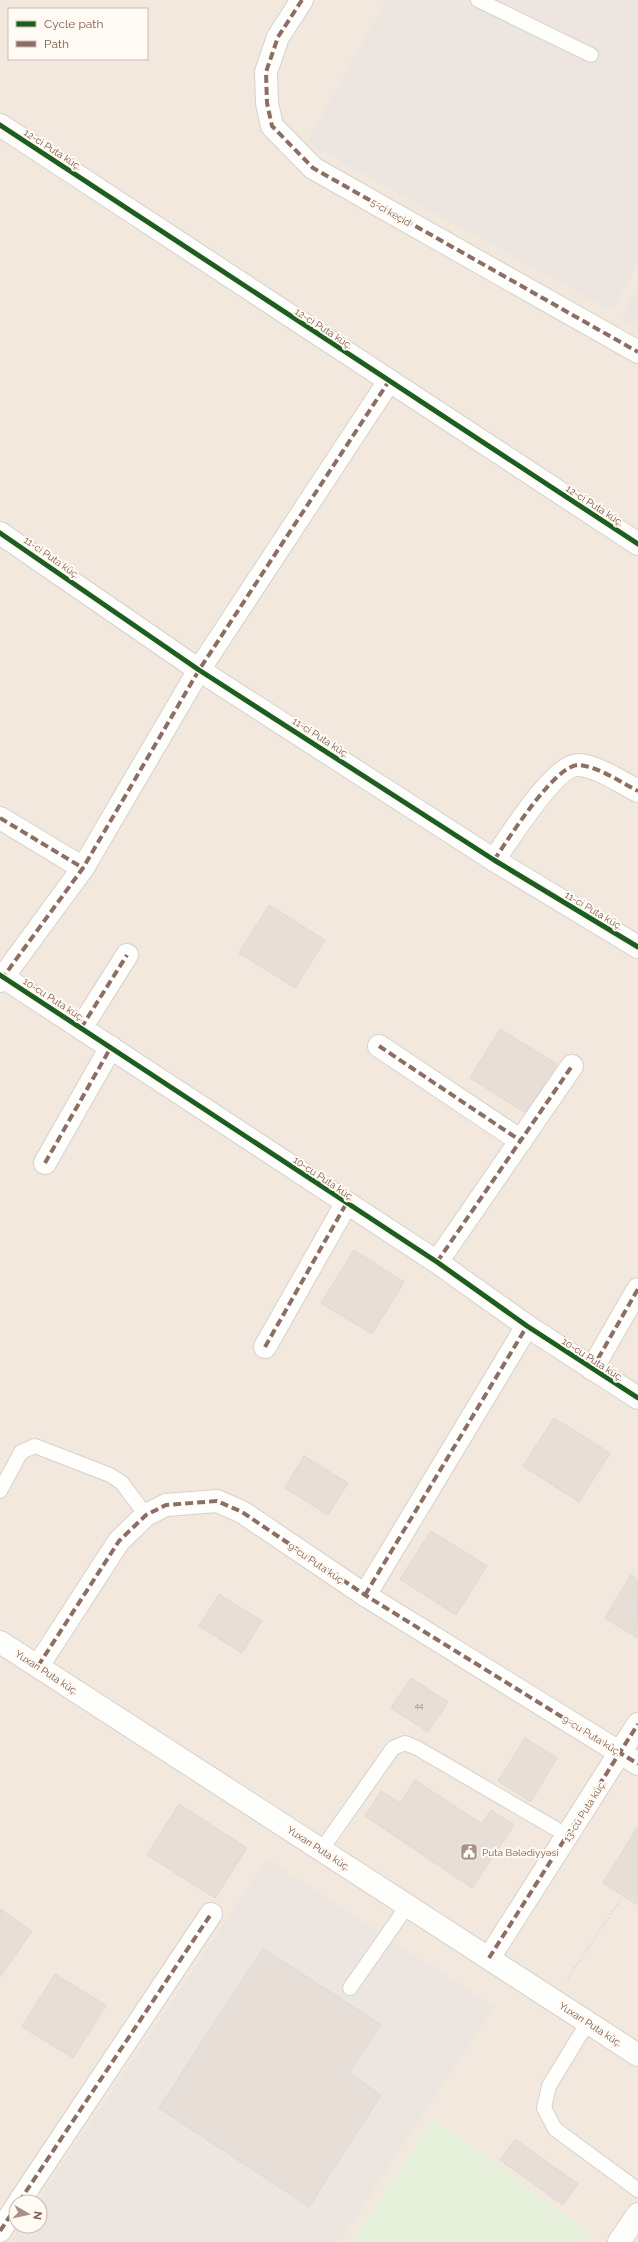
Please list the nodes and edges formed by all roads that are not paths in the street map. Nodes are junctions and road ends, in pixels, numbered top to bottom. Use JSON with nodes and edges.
{"nodes":[{"id":1,"x":302,"y":0,"type":"edge"},
{"id":2,"x":478,"y":0,"type":"edge"},
{"id":3,"x":591,"y":55,"type":"dead end"},
{"id":4,"x":0,"y":125,"type":"edge"},
{"id":5,"x":638,"y":352,"type":"edge"},
{"id":6,"x":389,"y":382,"type":"junction"},
{"id":7,"x":0,"y":533,"type":"edge"},
{"id":8,"x":638,"y":544,"type":"edge"},
{"id":9,"x":199,"y":670,"type":"junction"},
{"id":10,"x":638,"y":791,"type":"edge"},
{"id":11,"x":0,"y":818,"type":"edge"},
{"id":12,"x":494,"y":860,"type":"junction"},
{"id":13,"x":83,"y":868,"type":"junction"},
{"id":14,"x":638,"y":948,"type":"edge"},
{"id":15,"x":127,"y":955,"type":"dead end"},
{"id":16,"x":1,"y":978,"type":"edge"},
{"id":17,"x":81,"y":1028,"type":"junction"},
{"id":18,"x":379,"y":1046,"type":"dead end"},
{"id":19,"x":111,"y":1047,"type":"junction"},
{"id":20,"x":572,"y":1066,"type":"dead end"},
{"id":21,"x":521,"y":1141,"type":"junction"},
{"id":22,"x":45,"y":1163,"type":"dead end"},
{"id":23,"x":346,"y":1204,"type":"junction"},
{"id":24,"x":437,"y":1262,"type":"junction"},
{"id":25,"x":638,"y":1289,"type":"edge"},
{"id":26,"x":527,"y":1326,"type":"junction"},
{"id":27,"x":265,"y":1348,"type":"dead end"},
{"id":28,"x":592,"y":1369,"type":"junction"},
{"id":29,"x":638,"y":1398,"type":"edge"},
{"id":30,"x":0,"y":1491,"type":"edge"},
{"id":31,"x":146,"y":1515,"type":"junction"},
{"id":32,"x":365,"y":1595,"type":"junction"},
{"id":33,"x":0,"y":1642,"type":"edge"},
{"id":34,"x":38,"y":1666,"type":"junction"},
{"id":35,"x":638,"y":1724,"type":"edge"},
{"id":36,"x":620,"y":1753,"type":"junction"},
{"id":37,"x":638,"y":1764,"type":"edge"},
{"id":38,"x":568,"y":1836,"type":"junction"},
{"id":39,"x":322,"y":1849,"type":"junction"},
{"id":40,"x":408,"y":1905,"type":"junction"},
{"id":41,"x":211,"y":1914,"type":"dead end"},
{"id":42,"x":489,"y":1958,"type":"junction"},
{"id":43,"x":350,"y":1988,"type":"dead end"},
{"id":44,"x":588,"y":2022,"type":"junction"},
{"id":45,"x":638,"y":2055,"type":"edge"},
{"id":46,"x":638,"y":2190,"type":"edge"},
{"id":47,"x":24,"y":2194,"type":"edge"},
{"id":48,"x":638,"y":2214,"type":"edge"},
{"id":49,"x":8,"y":2219,"type":"edge"},
{"id":50,"x":0,"y":2231,"type":"edge"},
{"id":51,"x":619,"y":2242,"type":"edge"}],
"edges":[{"from":1,"to":5,"type":"street","name":"5-ci keçid"},
{"from":2,"to":3,"type":"lane"},
{"from":4,"to":6,"type":"street","name":"12-ci Puta küç."},
{"from":6,"to":8,"type":"street","name":"12-ci Puta küç."},
{"from":6,"to":9,"type":"street"},
{"from":7,"to":9,"type":"street","name":"11-ci Puta küç."},
{"from":9,"to":12,"type":"street","name":"11-ci Puta küç."},
{"from":9,"to":13,"type":"street"},
{"from":10,"to":12,"type":"street"},
{"from":11,"to":13,"type":"street"},
{"from":12,"to":14,"type":"street","name":"11-ci Puta küç."},
{"from":13,"to":16,"type":"street"},
{"from":15,"to":17,"type":"street"},
{"from":16,"to":17,"type":"street","name":"10-cu Puta küç."},
{"from":17,"to":19,"type":"street","name":"10-cu Puta küç."},
{"from":18,"to":21,"type":"street"},
{"from":19,"to":22,"type":"street"},
{"from":19,"to":23,"type":"street","name":"10-cu Puta küç."},
{"from":20,"to":21,"type":"street"},
{"from":21,"to":24,"type":"street"},
{"from":23,"to":24,"type":"street","name":"10-cu Puta küç."},
{"from":23,"to":27,"type":"street"},
{"from":24,"to":26,"type":"street","name":"10-cu Puta küç."},
{"from":25,"to":28,"type":"street"},
{"from":26,"to":28,"type":"street","name":"10-cu Puta küç."},
{"from":26,"to":32,"type":"street"},
{"from":28,"to":29,"type":"street","name":"10-cu Puta küç."},
{"from":30,"to":31,"type":"lane"},
{"from":31,"to":32,"type":"street","name":"9-cu Puta küç."},
{"from":31,"to":34,"type":"street","name":"9-cu Puta küç."},
{"from":32,"to":36,"type":"street","name":"9-cu Puta küç."},
{"from":33,"to":34,"type":"street","name":"Yuxarı Puta küç."},
{"from":34,"to":39,"type":"street","name":"Yuxarı Puta küç."},
{"from":35,"to":36,"type":"street","name":"13-cü Puta küç."},
{"from":36,"to":37,"type":"street","name":"9-cu Puta küç."},
{"from":36,"to":38,"type":"street","name":"13-cü Puta küç."},
{"from":38,"to":39,"type":"lane"},
{"from":38,"to":42,"type":"street","name":"13-cü Puta küç."},
{"from":39,"to":40,"type":"street","name":"Yuxarı Puta küç."},
{"from":40,"to":42,"type":"street","name":"Yuxarı Puta küç."},
{"from":40,"to":43,"type":"lane"},
{"from":41,"to":47,"type":"street"},
{"from":42,"to":44,"type":"street","name":"Yuxarı Puta küç."},
{"from":44,"to":45,"type":"street","name":"Yuxarı Puta küç."},
{"from":44,"to":46,"type":"lane"},
{"from":48,"to":51,"type":"street"},
{"from":49,"to":50,"type":"street"}]}
